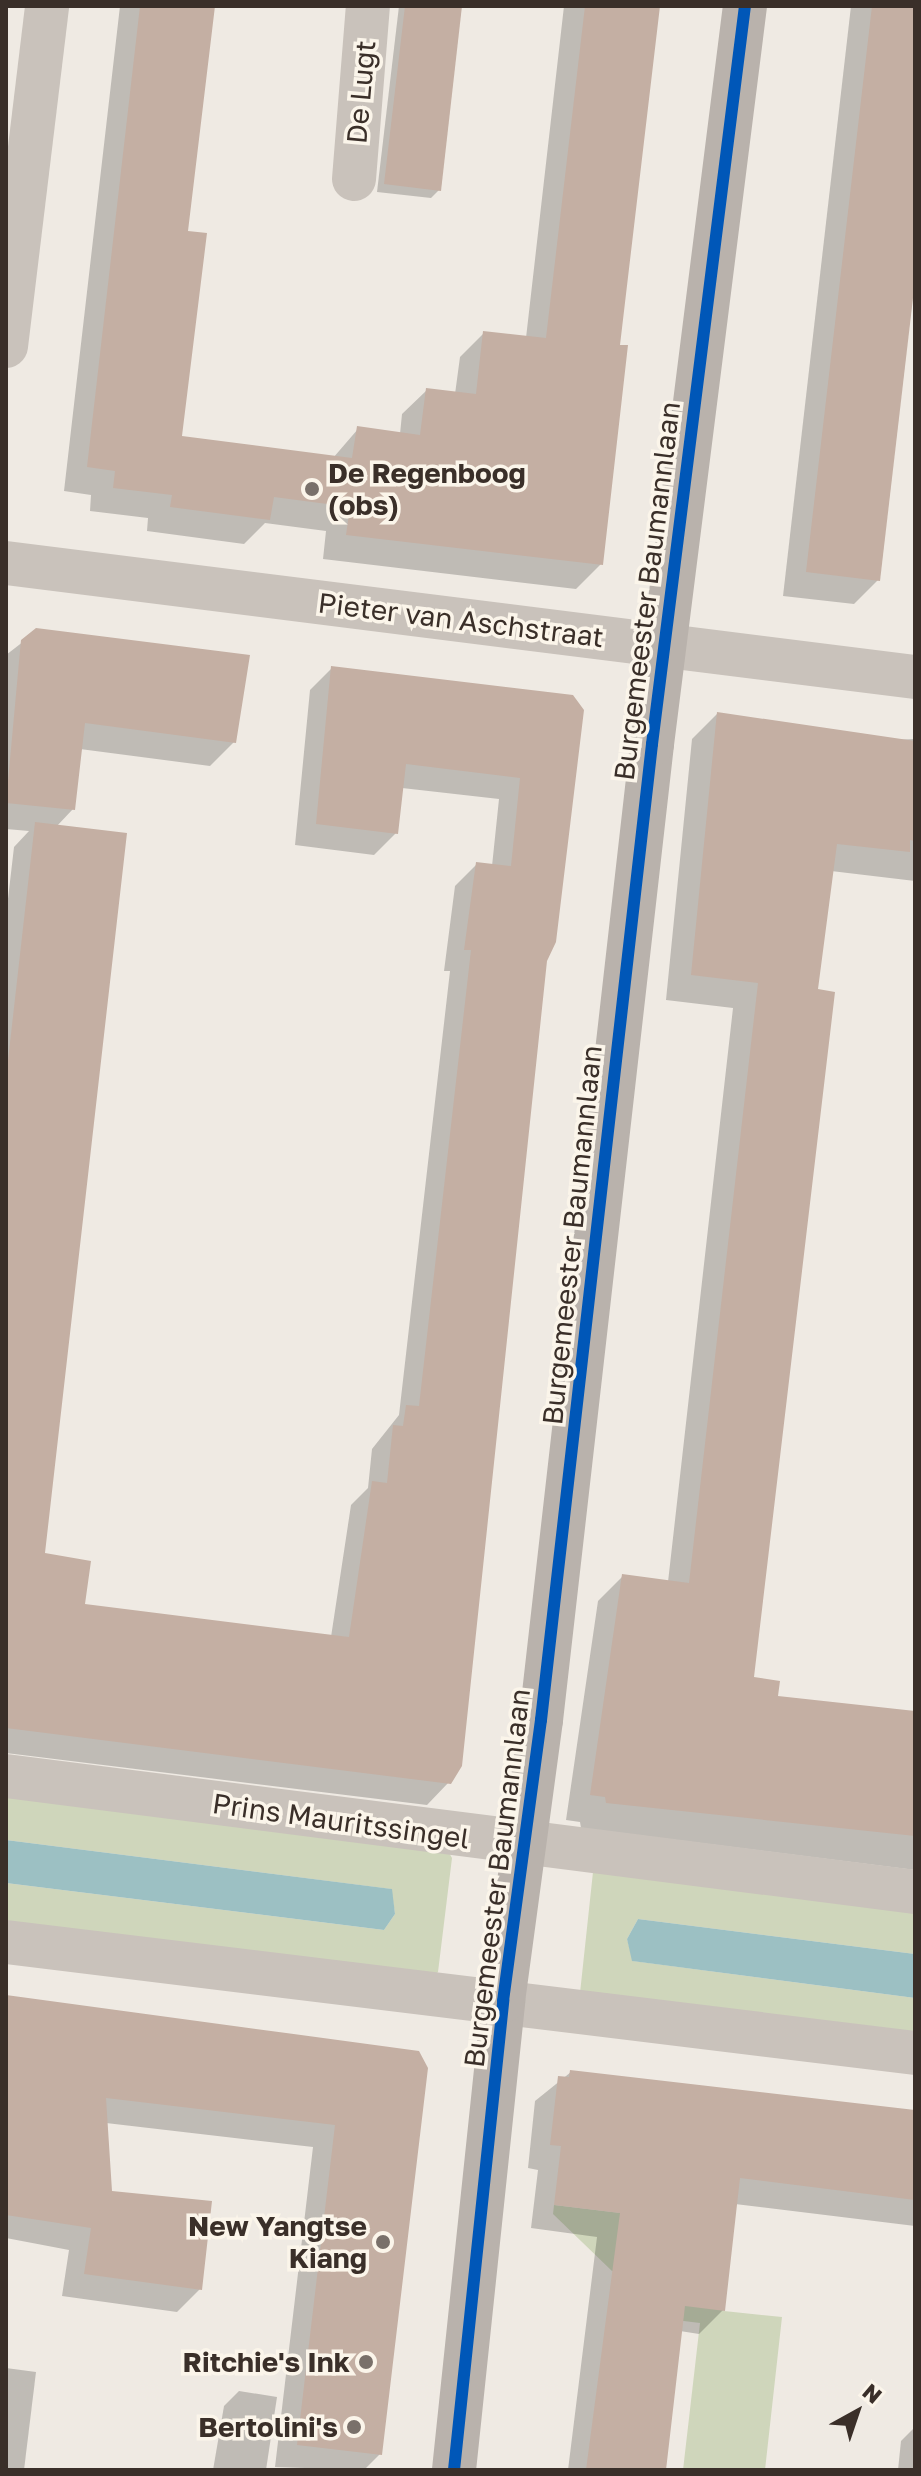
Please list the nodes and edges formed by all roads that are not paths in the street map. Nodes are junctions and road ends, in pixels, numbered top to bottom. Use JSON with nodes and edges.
{"nodes":[{"id":1,"x":47,"y":6,"type":"edge"},
{"id":2,"x":368,"y":6,"type":"edge"},
{"id":3,"x":745,"y":6,"type":"edge"},
{"id":4,"x":19,"y":123,"type":"edge"},
{"id":5,"x":354,"y":179,"type":"dead end"},
{"id":6,"x":6,"y":346,"type":"edge"},
{"id":7,"x":6,"y":563,"type":"edge"},
{"id":8,"x":664,"y":645,"type":"junction"},
{"id":9,"x":915,"y":677,"type":"edge"},
{"id":10,"x":6,"y":1776,"type":"edge"},
{"id":11,"x":523,"y":1845,"type":"junction"},
{"id":12,"x":915,"y":1892,"type":"edge"},
{"id":13,"x":6,"y":1942,"type":"edge"},
{"id":14,"x":503,"y":2001,"type":"junction"},
{"id":15,"x":915,"y":2053,"type":"edge"},
{"id":16,"x":454,"y":2470,"type":"edge"}],
"edges":[{"from":1,"to":4,"type":"street"},
{"from":2,"to":5,"type":"street","name":"De Lugt"},
{"from":3,"to":8,"type":"street","name":"Burgemeester Baumannlaan"},
{"from":4,"to":6,"type":"street"},
{"from":7,"to":8,"type":"street","name":"Pieter van Aschstraat"},
{"from":8,"to":9,"type":"street","name":"Pieter van Aschstraat"},
{"from":8,"to":11,"type":"street","name":"Burgemeester Baumannlaan"},
{"from":10,"to":11,"type":"street","name":"Prins Mauritssingel"},
{"from":11,"to":12,"type":"street","name":"Prins Mauritssingel"},
{"from":11,"to":14,"type":"street","name":"Burgemeester Baumannlaan"},
{"from":13,"to":14,"type":"street"},
{"from":14,"to":15,"type":"street"},
{"from":14,"to":16,"type":"street","name":"Burgemeester Baumannlaan"}]}
